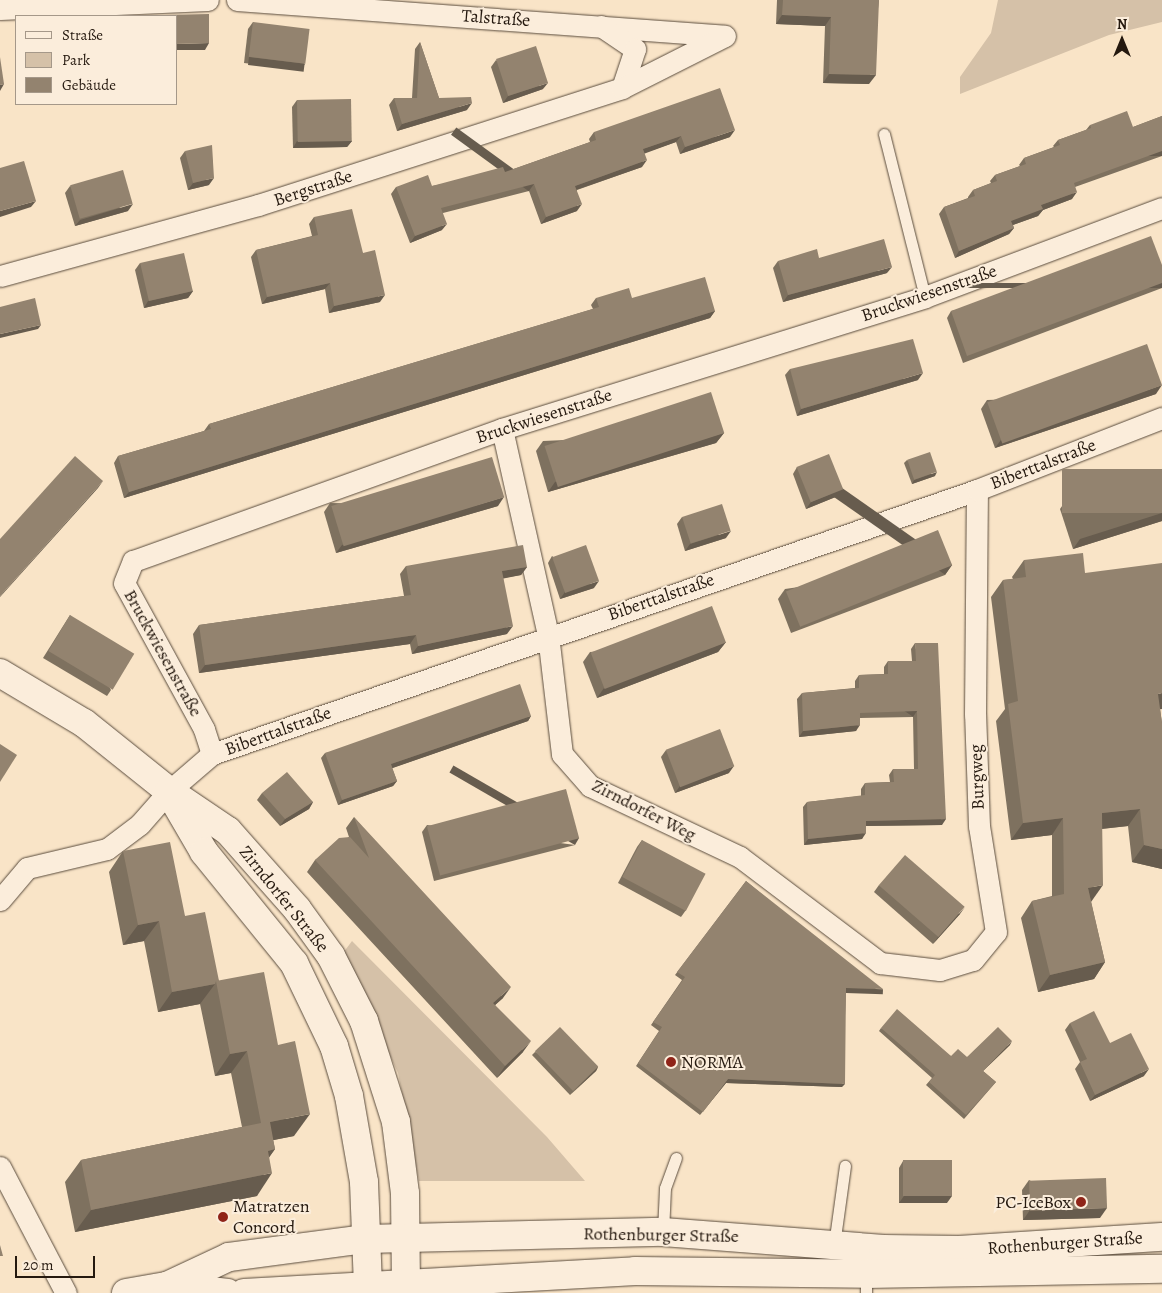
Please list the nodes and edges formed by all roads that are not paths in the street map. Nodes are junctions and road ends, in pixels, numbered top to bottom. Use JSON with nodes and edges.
{"nodes":[{"id":1,"x":208,"y":0,"type":"edge"},
{"id":2,"x":237,"y":0,"type":"edge"},
{"id":3,"x":0,"y":9,"type":"edge"},
{"id":4,"x":600,"y":25,"type":"junction"},
{"id":5,"x":725,"y":36,"type":"joint"},
{"id":6,"x":622,"y":88,"type":"junction"},
{"id":7,"x":884,"y":134,"type":"dead end"},
{"id":8,"x":1162,"y":208,"type":"edge"},
{"id":9,"x":0,"y":276,"type":"edge"},
{"id":10,"x":925,"y":297,"type":"junction"},
{"id":11,"x":1162,"y":418,"type":"edge"},
{"id":12,"x":502,"y":428,"type":"junction"},
{"id":13,"x":976,"y":490,"type":"junction"},
{"id":14,"x":548,"y":635,"type":"junction"},
{"id":15,"x":0,"y":673,"type":"edge"},
{"id":16,"x":212,"y":754,"type":"junction"},
{"id":17,"x":169,"y":791,"type":"junction"},
{"id":18,"x":4,"y":889,"type":"edge"},
{"id":19,"x":880,"y":963,"type":"joint"},
{"id":20,"x":676,"y":1158,"type":"dead end"},
{"id":21,"x":845,"y":1166,"type":"dead end"},
{"id":22,"x":0,"y":1167,"type":"edge"},
{"id":23,"x":663,"y":1232,"type":"junction"},
{"id":24,"x":1162,"y":1237,"type":"edge"},
{"id":25,"x":407,"y":1238,"type":"junction"},
{"id":26,"x":366,"y":1239,"type":"junction"},
{"id":27,"x":834,"y":1245,"type":"junction"},
{"id":28,"x":1162,"y":1269,"type":"edge"},
{"id":29,"x":406,"y":1282,"type":"junction"},
{"id":30,"x":368,"y":1284,"type":"junction"},
{"id":31,"x":866,"y":1284,"type":"edge"},
{"id":32,"x":167,"y":1286,"type":"junction"},
{"id":33,"x":66,"y":1293,"type":"edge"},
{"id":34,"x":126,"y":1293,"type":"edge"},
{"id":35,"x":228,"y":1293,"type":"edge"},
{"id":36,"x":244,"y":1293,"type":"edge"}],
"edges":[{"from":1,"to":3,"type":"street"},
{"from":2,"to":4,"type":"street","name":"Talstraße"},
{"from":4,"to":5,"type":"street","name":"Talstraße"},
{"from":4,"to":6,"type":"street"},
{"from":5,"to":6,"type":"street","name":"Bergstraße"},
{"from":6,"to":9,"type":"street","name":"Bergstraße"},
{"from":7,"to":10,"type":"lane"},
{"from":8,"to":10,"type":"street","name":"Bruckwiesenstraße"},
{"from":10,"to":12,"type":"street","name":"Bruckwiesenstraße"},
{"from":11,"to":13,"type":"street","name":"Biberttalstraße"},
{"from":12,"to":14,"type":"street","name":"Zirndorfer Weg"},
{"from":12,"to":16,"type":"street","name":"Bruckwiesenstraße"},
{"from":13,"to":14,"type":"street","name":"Biberttalstraße"},
{"from":13,"to":19,"type":"street","name":"Burgweg"},
{"from":14,"to":16,"type":"street","name":"Biberttalstraße"},
{"from":14,"to":19,"type":"street","name":"Zirndorfer Weg"},
{"from":15,"to":17,"type":"main road","name":"Zirndorfer Straße"},
{"from":16,"to":17,"type":"street","name":"Biberttalstraße"},
{"from":17,"to":18,"type":"street","name":"Biberttalstraße"},
{"from":17,"to":25,"type":"main road","name":"Zirndorfer Straße"},
{"from":17,"to":26,"type":"main road","name":"Zirndorfer Straße"},
{"from":20,"to":23,"type":"lane"},
{"from":21,"to":27,"type":"lane"},
{"from":22,"to":33,"type":"street"},
{"from":23,"to":25,"type":"main road","name":"Rothenburger Straße"},
{"from":23,"to":27,"type":"main road","name":"Rothenburger Straße"},
{"from":24,"to":27,"type":"main road","name":"Rothenburger Straße"},
{"from":25,"to":26,"type":"main road","name":"Rothenburger Straße"},
{"from":25,"to":29,"type":"main road","name":"Zirndorfer Straße"},
{"from":26,"to":30,"type":"main road","name":"Zirndorfer Straße"},
{"from":26,"to":32,"type":"main road","name":"Rothenburger Straße"},
{"from":28,"to":31,"type":"main road","name":"Rothenburger Straße"},
{"from":29,"to":30,"type":"main road","name":"Rothenburger Straße"},
{"from":29,"to":31,"type":"main road","name":"Rothenburger Straße"},
{"from":30,"to":36,"type":"main road","name":"Rothenburger Straße"},
{"from":32,"to":34,"type":"main road","name":"Rothenburger Straße"},
{"from":32,"to":35,"type":"main road","name":"Rothenburger Straße"}]}
